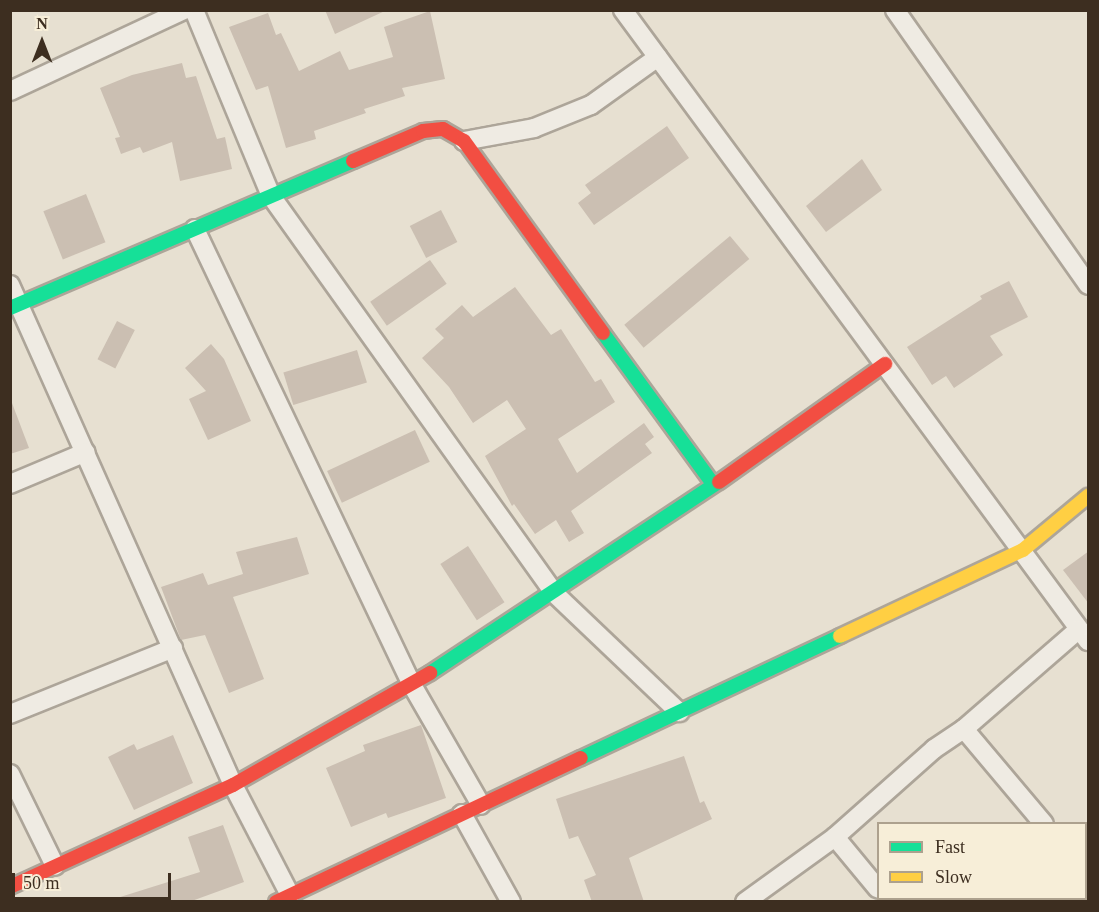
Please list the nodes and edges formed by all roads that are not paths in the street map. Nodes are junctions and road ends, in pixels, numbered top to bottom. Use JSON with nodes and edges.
{"nodes":[{"id":1,"x":184,"y":10,"type":"edge"},
{"id":2,"x":194,"y":10,"type":"edge"},
{"id":3,"x":623,"y":10,"type":"edge"},
{"id":4,"x":895,"y":10,"type":"edge"},
{"id":5,"x":658,"y":57,"type":"junction"},
{"id":6,"x":10,"y":91,"type":"edge"},
{"id":7,"x":464,"y":141,"type":"junction"},
{"id":8,"x":271,"y":196,"type":"junction"},
{"id":9,"x":195,"y":229,"type":"junction"},
{"id":10,"x":10,"y":285,"type":"edge"},
{"id":11,"x":1089,"y":285,"type":"edge"},
{"id":12,"x":15,"y":306,"type":"edge"},
{"id":13,"x":885,"y":364,"type":"junction"},
{"id":14,"x":86,"y":452,"type":"junction"},
{"id":15,"x":10,"y":484,"type":"edge"},
{"id":16,"x":713,"y":484,"type":"junction"},
{"id":17,"x":1089,"y":495,"type":"edge"},
{"id":18,"x":1023,"y":550,"type":"junction"},
{"id":19,"x":554,"y":593,"type":"junction"},
{"id":20,"x":1084,"y":635,"type":"edge"},
{"id":21,"x":173,"y":648,"type":"junction"},
{"id":22,"x":412,"y":686,"type":"junction"},
{"id":23,"x":679,"y":712,"type":"junction"},
{"id":24,"x":10,"y":714,"type":"edge"},
{"id":25,"x":964,"y":729,"type":"junction"},
{"id":26,"x":10,"y":774,"type":"edge"},
{"id":27,"x":233,"y":785,"type":"junction"},
{"id":28,"x":481,"y":805,"type":"junction"},
{"id":29,"x":462,"y":814,"type":"junction"},
{"id":30,"x":1042,"y":822,"type":"edge"},
{"id":31,"x":835,"y":837,"type":"junction"},
{"id":32,"x":55,"y":866,"type":"junction"},
{"id":33,"x":10,"y":887,"type":"edge"},
{"id":34,"x":877,"y":887,"type":"edge"},
{"id":35,"x":283,"y":898,"type":"edge"},
{"id":36,"x":511,"y":902,"type":"edge"},
{"id":37,"x":745,"y":902,"type":"edge"}],
"edges":[{"from":1,"to":6,"type":"street"},
{"from":2,"to":8,"type":"street"},
{"from":3,"to":5,"type":"street"},
{"from":4,"to":11,"type":"street"},
{"from":5,"to":7,"type":"street"},
{"from":5,"to":13,"type":"street"},
{"from":7,"to":8,"type":"street"},
{"from":7,"to":16,"type":"street"},
{"from":8,"to":9,"type":"street"},
{"from":8,"to":19,"type":"street"},
{"from":9,"to":12,"type":"street"},
{"from":9,"to":22,"type":"street"},
{"from":10,"to":12,"type":"street"},
{"from":12,"to":14,"type":"street"},
{"from":13,"to":16,"type":"street"},
{"from":13,"to":18,"type":"street"},
{"from":14,"to":15,"type":"street"},
{"from":14,"to":21,"type":"street"},
{"from":16,"to":19,"type":"street"},
{"from":17,"to":18,"type":"street"},
{"from":18,"to":20,"type":"street"},
{"from":18,"to":23,"type":"street"},
{"from":19,"to":22,"type":"street"},
{"from":19,"to":23,"type":"street"},
{"from":20,"to":25,"type":"street"},
{"from":21,"to":24,"type":"street"},
{"from":21,"to":27,"type":"street"},
{"from":22,"to":27,"type":"street"},
{"from":22,"to":28,"type":"street"},
{"from":23,"to":28,"type":"street"},
{"from":25,"to":30,"type":"street"},
{"from":25,"to":31,"type":"street"},
{"from":26,"to":32,"type":"street"},
{"from":27,"to":32,"type":"street"},
{"from":27,"to":35,"type":"street"},
{"from":28,"to":29,"type":"street"},
{"from":29,"to":35,"type":"street"},
{"from":29,"to":36,"type":"street"},
{"from":31,"to":34,"type":"street"},
{"from":31,"to":37,"type":"street"},
{"from":32,"to":33,"type":"street"}]}
